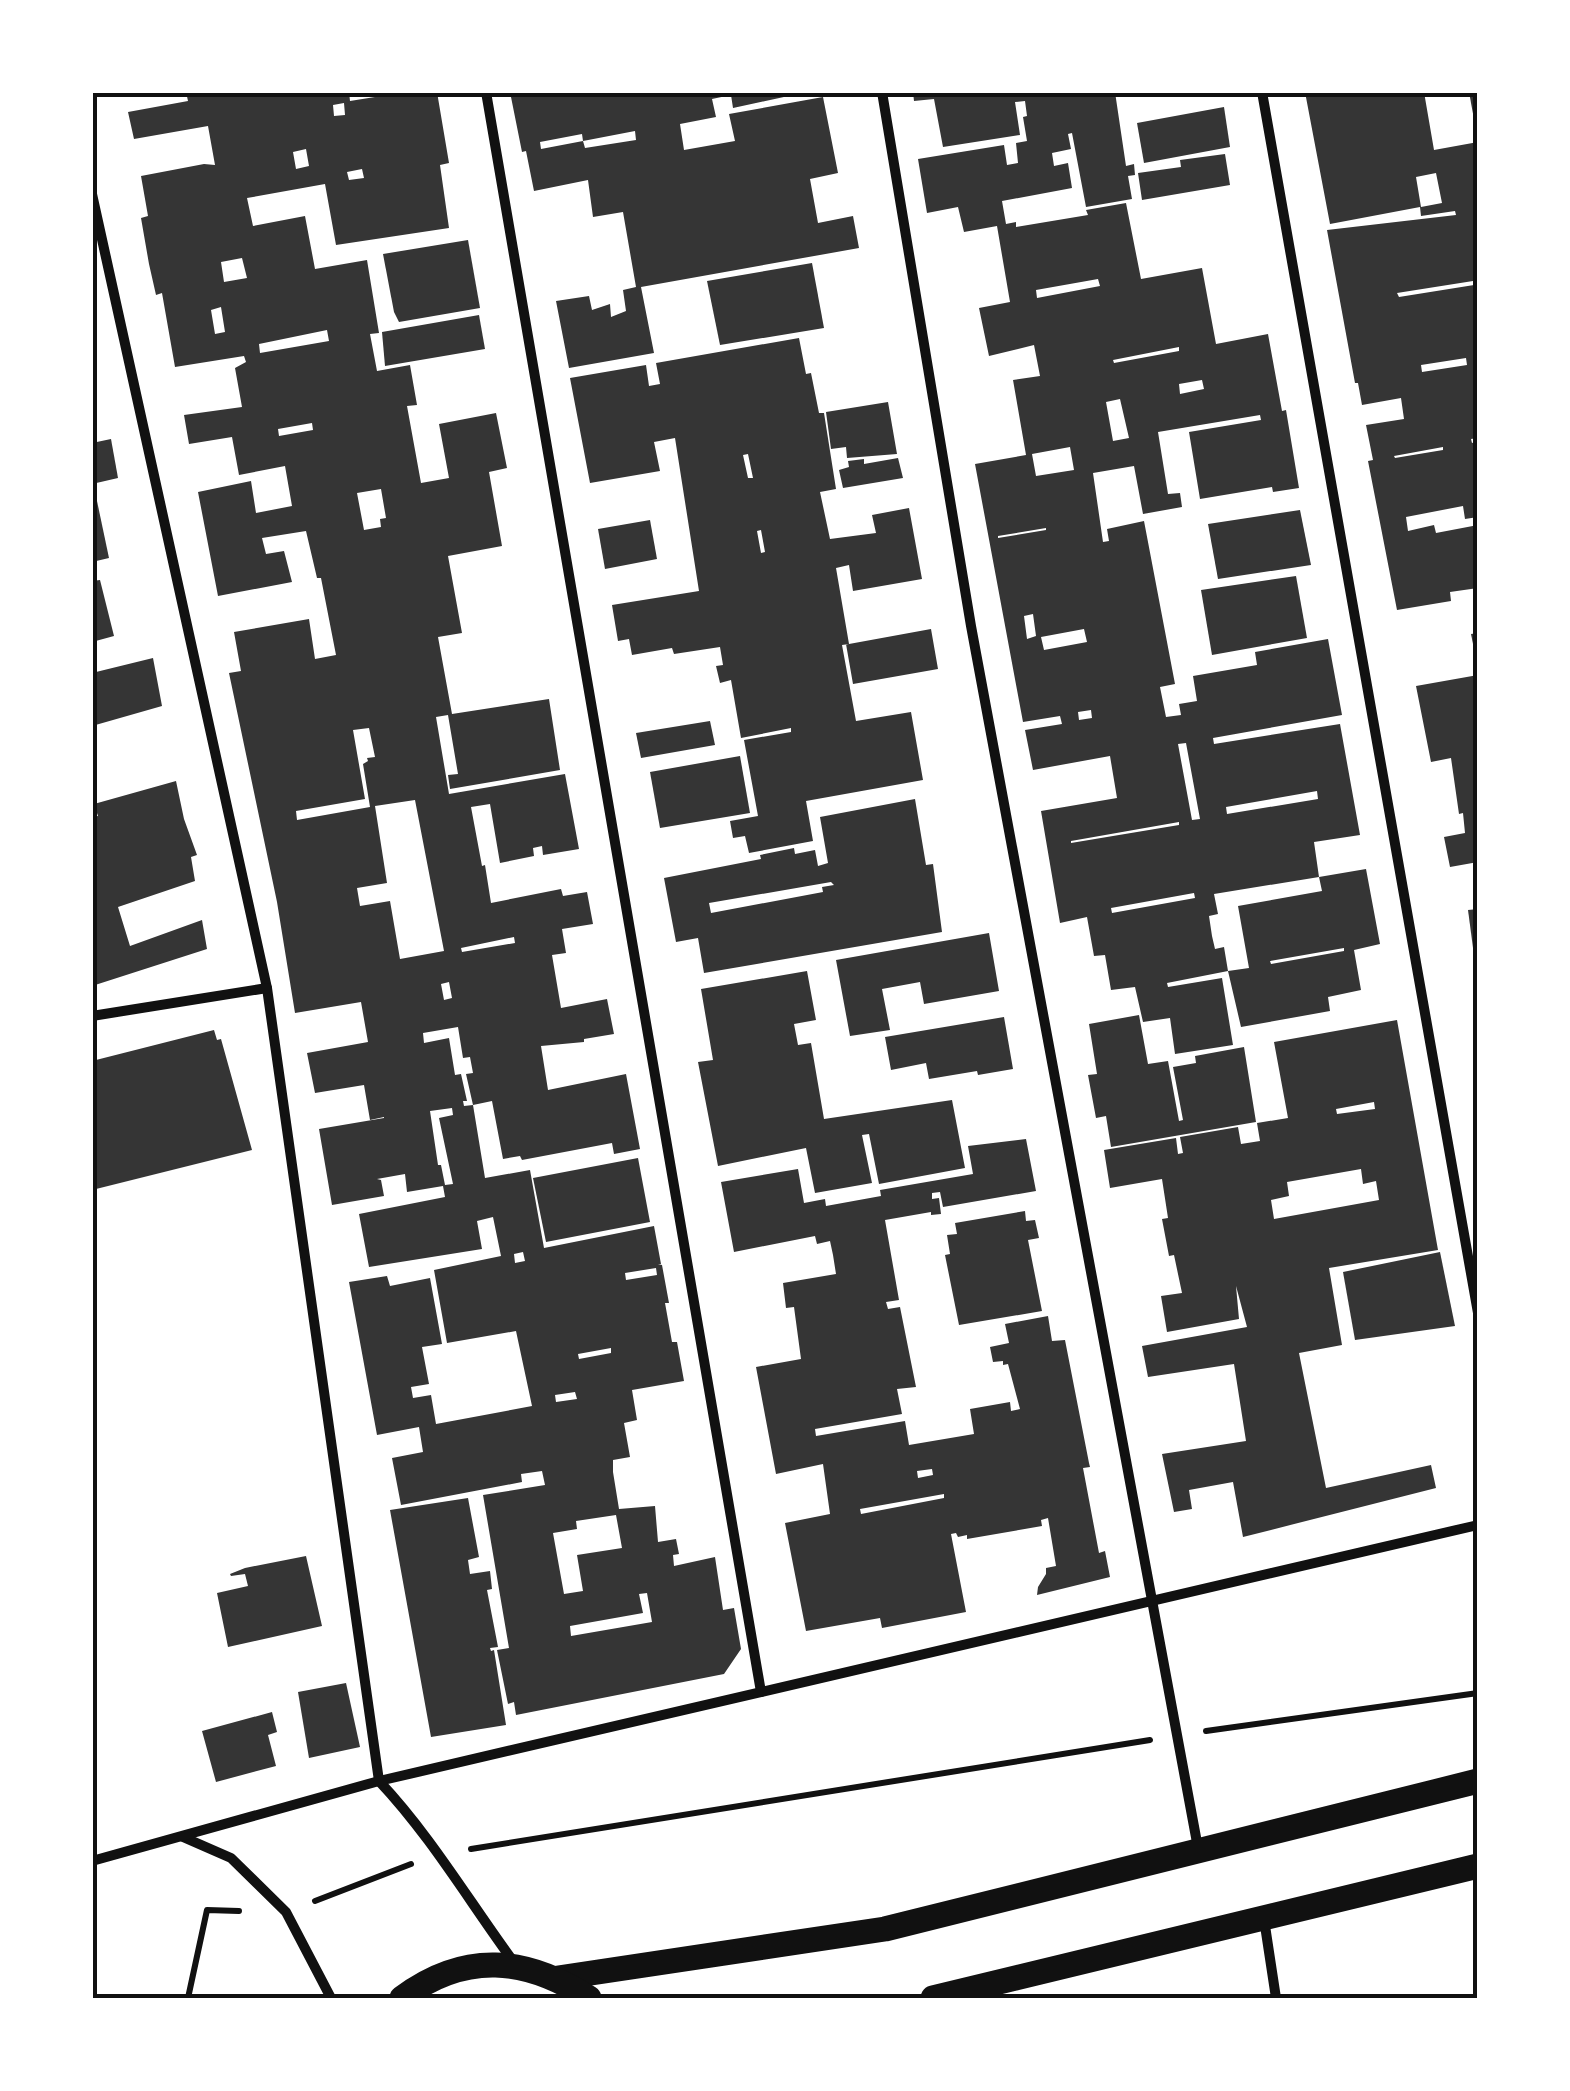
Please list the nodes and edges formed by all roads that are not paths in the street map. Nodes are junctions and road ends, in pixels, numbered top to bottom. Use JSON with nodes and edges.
{"nodes":[{"id":1,"x":486,"y":92,"type":"edge"},
{"id":2,"x":882,"y":92,"type":"edge"},
{"id":3,"x":1262,"y":92,"type":"edge"},
{"id":4,"x":93,"y":202,"type":"edge"},
{"id":5,"x":267,"y":988,"type":"junction"},
{"id":6,"x":92,"y":1016,"type":"edge"},
{"id":7,"x":1478,"y":1313,"type":"edge"},
{"id":8,"x":1478,"y":1525,"type":"edge"},
{"id":9,"x":1154,"y":1599,"type":"junction"},
{"id":10,"x":761,"y":1692,"type":"junction"},
{"id":11,"x":1478,"y":1781,"type":"edge"},
{"id":12,"x":379,"y":1782,"type":"junction"},
{"id":13,"x":182,"y":1837,"type":"junction"},
{"id":14,"x":1199,"y":1851,"type":"junction"},
{"id":15,"x":92,"y":1861,"type":"edge"},
{"id":16,"x":1478,"y":1866,"type":"edge"},
{"id":17,"x":1264,"y":1918,"type":"junction"},
{"id":18,"x":516,"y":1966,"type":"junction"},
{"id":19,"x":558,"y":1978,"type":"junction"},
{"id":20,"x":330,"y":1998,"type":"edge"},
{"id":21,"x":402,"y":1998,"type":"edge"},
{"id":22,"x":589,"y":1998,"type":"edge"},
{"id":23,"x":933,"y":1998,"type":"edge"},
{"id":24,"x":1276,"y":1998,"type":"edge"}],
"edges":[{"from":1,"to":10,"type":"street"},
{"from":2,"to":9,"type":"street"},
{"from":3,"to":7,"type":"street"},
{"from":4,"to":5,"type":"street"},
{"from":5,"to":6,"type":"street"},
{"from":5,"to":12,"type":"street"},
{"from":8,"to":9,"type":"street"},
{"from":9,"to":10,"type":"street"},
{"from":9,"to":14,"type":"street"},
{"from":10,"to":12,"type":"street"},
{"from":11,"to":14,"type":"main road"},
{"from":12,"to":13,"type":"street"},
{"from":12,"to":18,"type":"street"},
{"from":13,"to":15,"type":"street"},
{"from":13,"to":20,"type":"street"},
{"from":14,"to":19,"type":"main road"},
{"from":16,"to":17,"type":"main road"},
{"from":17,"to":23,"type":"main road"},
{"from":17,"to":24,"type":"street"},
{"from":18,"to":19,"type":"main road"},
{"from":18,"to":21,"type":"main road"},
{"from":19,"to":22,"type":"main road"}]}
